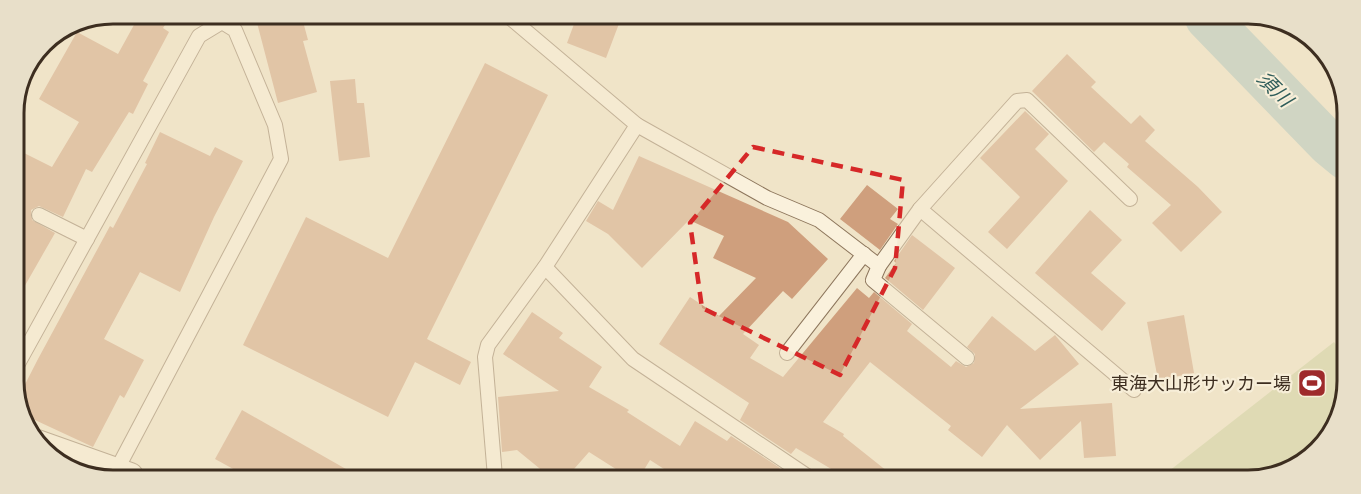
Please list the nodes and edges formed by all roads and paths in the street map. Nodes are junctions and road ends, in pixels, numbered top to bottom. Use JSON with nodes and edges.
{"nodes":[{"id":1,"x":214,"y":24,"type":"edge"},
{"id":2,"x":228,"y":24,"type":"edge"},
{"id":3,"x":518,"y":24,"type":"edge"},
{"id":4,"x":637,"y":125,"type":"junction"},
{"id":5,"x":1130,"y":199,"type":"dead end"},
{"id":6,"x":920,"y":209,"type":"junction"},
{"id":7,"x":39,"y":215,"type":"dead end"},
{"id":8,"x":87,"y":238,"type":"junction"},
{"id":9,"x":864,"y":254,"type":"junction"},
{"id":10,"x":879,"y":266,"type":"junction"},
{"id":11,"x":545,"y":267,"type":"junction"},
{"id":12,"x":24,"y":353,"type":"edge"},
{"id":13,"x":787,"y":353,"type":"dead end"},
{"id":14,"x":967,"y":358,"type":"dead end"},
{"id":15,"x":1134,"y":390,"type":"dead end"},
{"id":16,"x":58,"y":451,"type":"edge"},
{"id":17,"x":108,"y":469,"type":"edge"},
{"id":18,"x":122,"y":470,"type":"edge"},
{"id":19,"x":494,"y":470,"type":"edge"},
{"id":20,"x":798,"y":470,"type":"edge"}],
"edges":[{"from":1,"to":8,"type":"lane"},
{"from":2,"to":18,"type":"lane"},
{"from":3,"to":4,"type":"lane"},
{"from":4,"to":9,"type":"lane"},
{"from":4,"to":11,"type":"lane"},
{"from":5,"to":6,"type":"lane"},
{"from":6,"to":10,"type":"lane"},
{"from":6,"to":15,"type":"lane"},
{"from":7,"to":8,"type":"lane"},
{"from":8,"to":12,"type":"lane"},
{"from":9,"to":10,"type":"lane"},
{"from":9,"to":13,"type":"lane"},
{"from":10,"to":14,"type":"lane"},
{"from":11,"to":19,"type":"lane"},
{"from":11,"to":20,"type":"lane"},
{"from":16,"to":17,"type":"street"}]}
